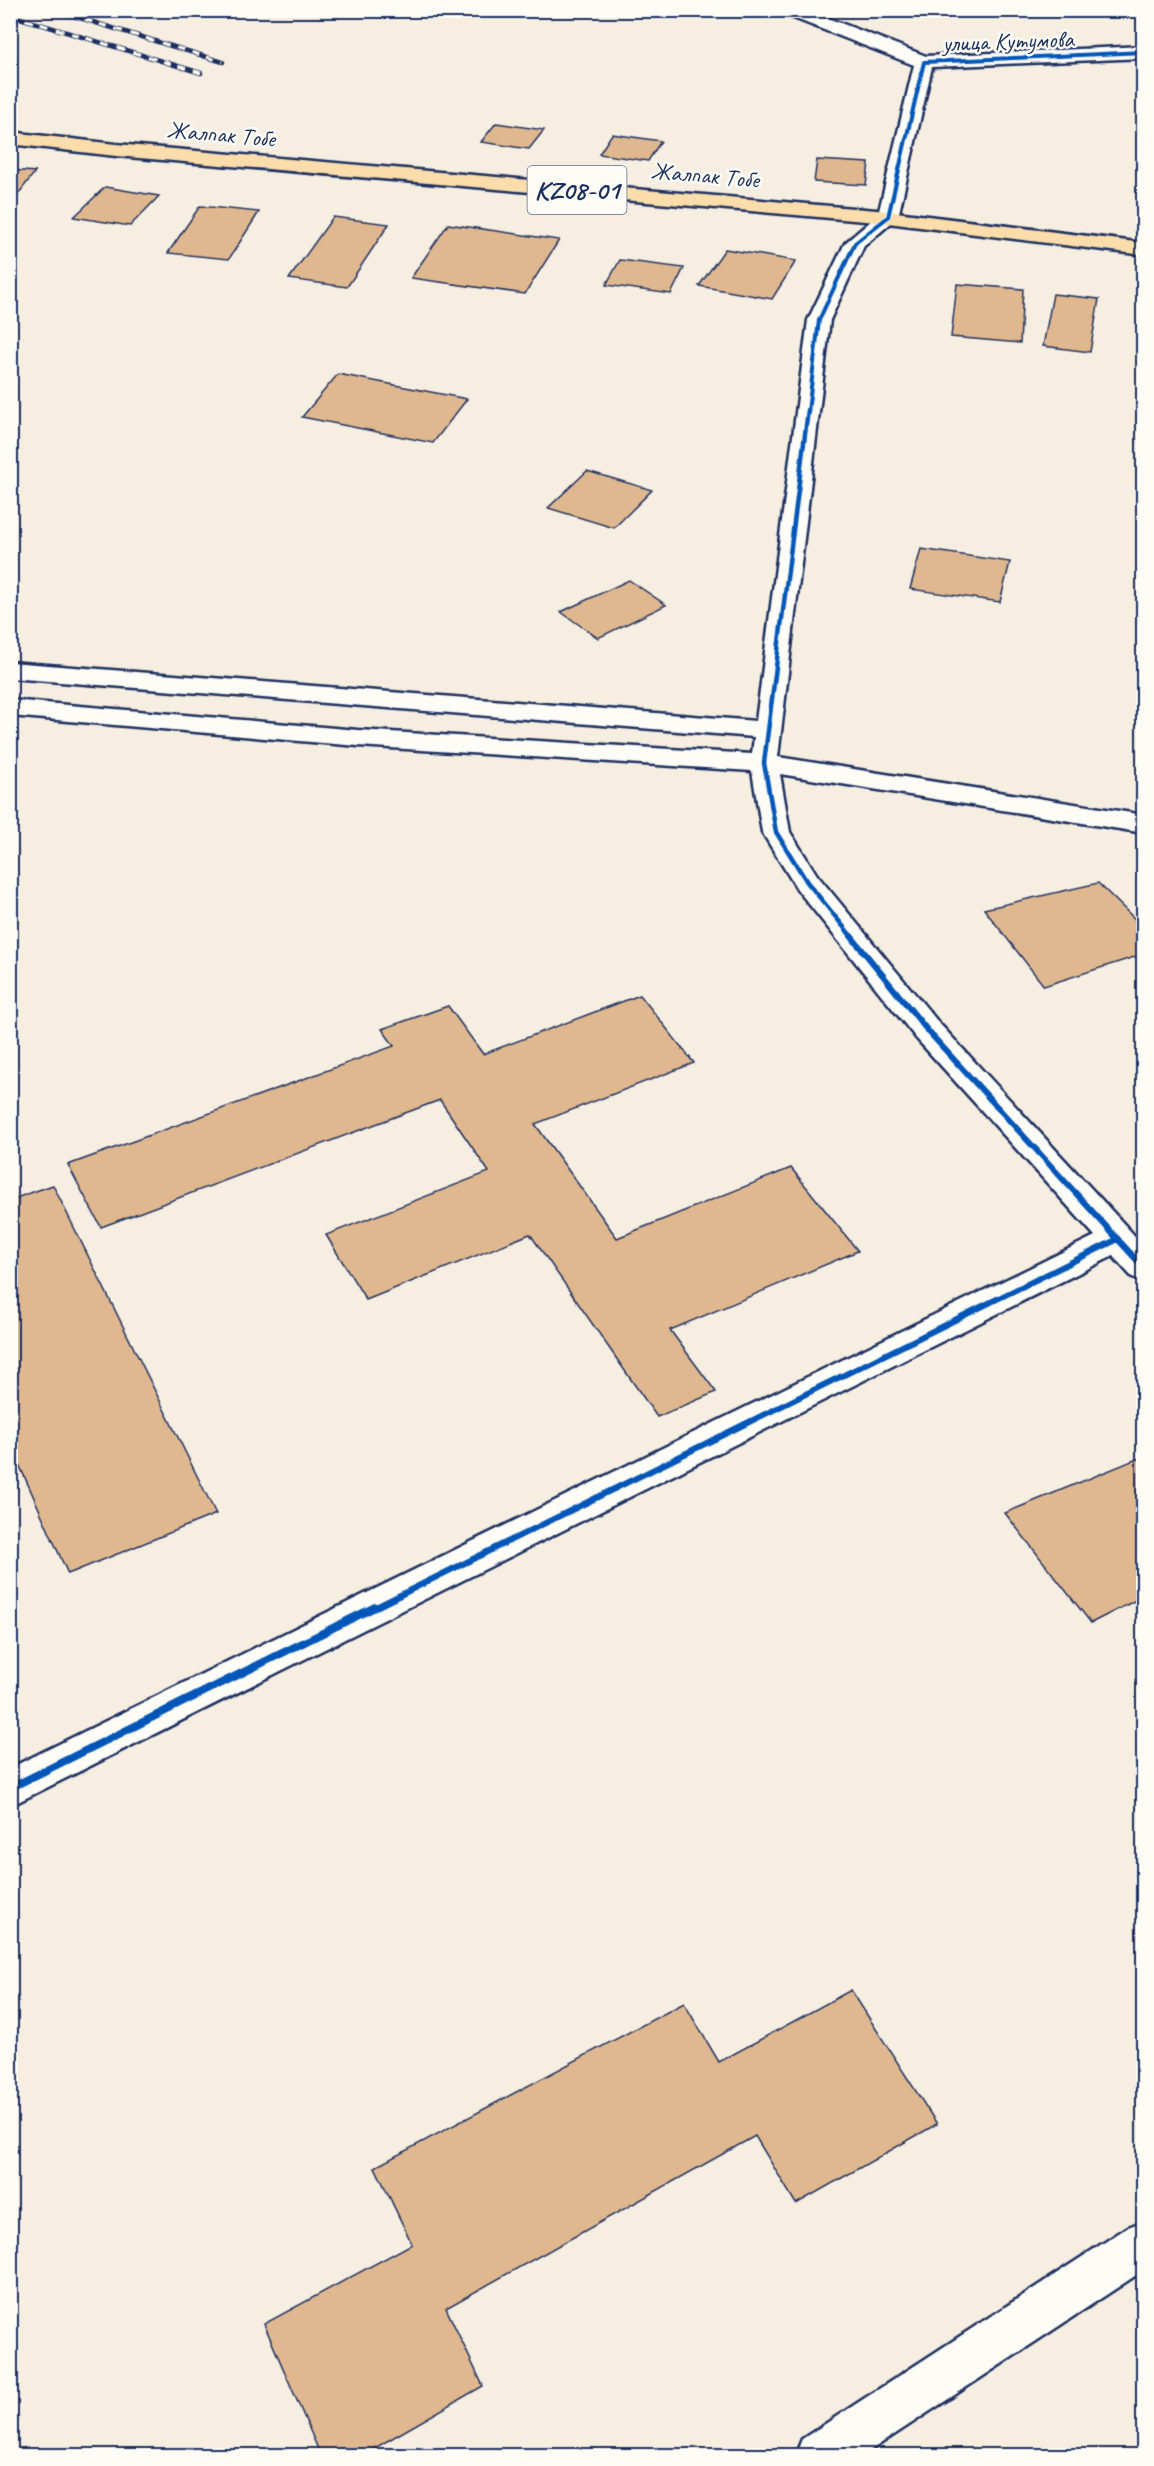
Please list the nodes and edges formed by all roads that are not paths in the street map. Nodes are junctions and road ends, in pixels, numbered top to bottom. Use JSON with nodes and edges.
{"nodes":[{"id":1,"x":789,"y":10,"type":"edge"},
{"id":2,"x":1143,"y":52,"type":"edge"},
{"id":3,"x":924,"y":62,"type":"junction"},
{"id":4,"x":10,"y":138,"type":"edge"},
{"id":5,"x":888,"y":217,"type":"junction"},
{"id":6,"x":1143,"y":249,"type":"edge"},
{"id":7,"x":10,"y":670,"type":"edge"},
{"id":8,"x":10,"y":708,"type":"edge"},
{"id":9,"x":769,"y":730,"type":"junction"},
{"id":10,"x":764,"y":762,"type":"junction"},
{"id":11,"x":1143,"y":824,"type":"edge"},
{"id":12,"x":1118,"y":1239,"type":"junction"},
{"id":13,"x":1143,"y":1268,"type":"edge"},
{"id":14,"x":10,"y":1788,"type":"edge"},
{"id":15,"x":1143,"y":2243,"type":"edge"},
{"id":16,"x":819,"y":2456,"type":"edge"}],
"edges":[{"from":1,"to":3,"type":"street"},
{"from":2,"to":3,"type":"street","name":"улица Кутумова"},
{"from":3,"to":5,"type":"street","name":"улица Кутумова"},
{"from":4,"to":5,"type":"main road","name":"Жалпак Тобе","number":"KZ08-01"},
{"from":5,"to":6,"type":"main road","name":"Жалпак Тобе","number":"KZ08-01"},
{"from":5,"to":9,"type":"street"},
{"from":7,"to":9,"type":"street"},
{"from":8,"to":10,"type":"street"},
{"from":9,"to":10,"type":"street"},
{"from":10,"to":11,"type":"street"},
{"from":10,"to":12,"type":"street"},
{"from":12,"to":13,"type":"street"},
{"from":12,"to":14,"type":"street"},
{"from":15,"to":16,"type":"street"}]}
